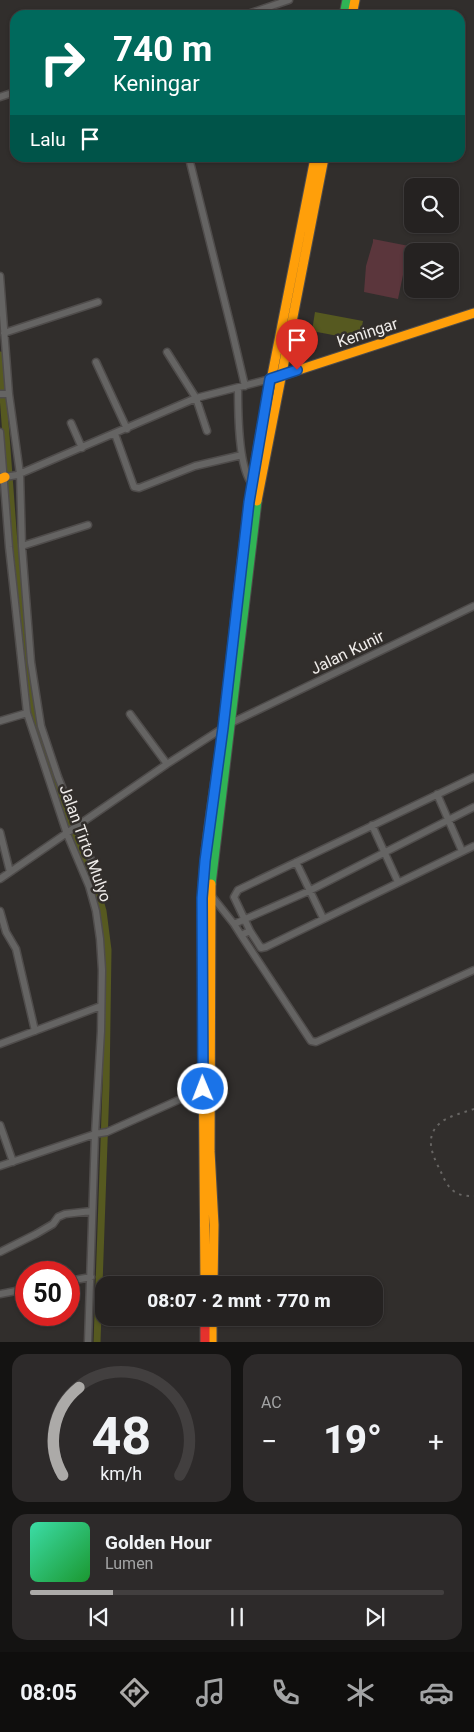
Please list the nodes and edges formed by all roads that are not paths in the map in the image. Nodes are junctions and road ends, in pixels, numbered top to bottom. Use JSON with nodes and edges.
{"nodes":[{"id":1,"x":289,"y":0,"type":"edge"},
{"id":2,"x":260,"y":10,"type":"edge"},
{"id":3,"x":189,"y":162,"type":"edge"},
{"id":4,"x":314,"y":162,"type":"edge"},
{"id":5,"x":323,"y":162,"type":"edge"},
{"id":6,"x":302,"y":250,"type":"junction"},
{"id":7,"x":0,"y":276,"type":"edge"},
{"id":8,"x":98,"y":302,"type":"dead end"},
{"id":9,"x":474,"y":313,"type":"edge"},
{"id":10,"x":4,"y":333,"type":"junction"},
{"id":11,"x":167,"y":352,"type":"dead end"},
{"id":12,"x":96,"y":362,"type":"dead end"},
{"id":13,"x":280,"y":376,"type":"junction"},
{"id":14,"x":270,"y":379,"type":"junction"},
{"id":15,"x":241,"y":387,"type":"junction"},
{"id":16,"x":5,"y":394,"type":"edge"},
{"id":17,"x":196,"y":398,"type":"junction"},
{"id":18,"x":71,"y":423,"type":"dead end"},
{"id":19,"x":127,"y":429,"type":"junction"},
{"id":20,"x":207,"y":430,"type":"dead end"},
{"id":21,"x":0,"y":432,"type":"edge"},
{"id":22,"x":115,"y":434,"type":"junction"},
{"id":23,"x":82,"y":448,"type":"junction"},
{"id":24,"x":242,"y":455,"type":"junction"},
{"id":25,"x":18,"y":475,"type":"junction"},
{"id":26,"x":3,"y":478,"type":"edge"},
{"id":27,"x":255,"y":485,"type":"junction"},
{"id":28,"x":88,"y":525,"type":"dead end"},
{"id":29,"x":22,"y":546,"type":"junction"},
{"id":30,"x":474,"y":606,"type":"edge"},
{"id":31,"x":27,"y":713,"type":"junction"},
{"id":32,"x":130,"y":714,"type":"dead end"},
{"id":33,"x":0,"y":721,"type":"edge"},
{"id":34,"x":231,"y":723,"type":"junction"},
{"id":35,"x":223,"y":728,"type":"junction"},
{"id":36,"x":167,"y":764,"type":"junction"},
{"id":37,"x":474,"y":777,"type":"edge"},
{"id":38,"x":437,"y":794,"type":"junction"},
{"id":39,"x":474,"y":807,"type":"edge"},
{"id":40,"x":448,"y":820,"type":"junction"},
{"id":41,"x":372,"y":825,"type":"junction"},
{"id":42,"x":78,"y":826,"type":"junction"},
{"id":43,"x":0,"y":832,"type":"edge"},
{"id":44,"x":69,"y":833,"type":"junction"},
{"id":45,"x":474,"y":846,"type":"edge"},
{"id":46,"x":462,"y":851,"type":"junction"},
{"id":47,"x":384,"y":852,"type":"junction"},
{"id":48,"x":296,"y":862,"type":"junction"},
{"id":49,"x":10,"y":872,"type":"junction"},
{"id":50,"x":0,"y":878,"type":"edge"},
{"id":51,"x":398,"y":882,"type":"junction"},
{"id":52,"x":103,"y":890,"type":"dead end"},
{"id":53,"x":309,"y":891,"type":"junction"},
{"id":54,"x":210,"y":895,"type":"junction"},
{"id":55,"x":0,"y":911,"type":"edge"},
{"id":56,"x":323,"y":918,"type":"junction"},
{"id":57,"x":244,"y":919,"type":"junction"},
{"id":58,"x":234,"y":924,"type":"junction"},
{"id":59,"x":250,"y":931,"type":"junction"},
{"id":60,"x":241,"y":935,"type":"junction"},
{"id":61,"x":474,"y":970,"type":"edge"},
{"id":62,"x":101,"y":1006,"type":"junction"},
{"id":63,"x":34,"y":1030,"type":"junction"},
{"id":64,"x":0,"y":1044,"type":"edge"},
{"id":65,"x":203,"y":1089,"type":"junction"},
{"id":66,"x":0,"y":1125,"type":"edge"},
{"id":67,"x":96,"y":1134,"type":"junction"},
{"id":68,"x":13,"y":1162,"type":"junction"},
{"id":69,"x":0,"y":1166,"type":"edge"},
{"id":70,"x":92,"y":1211,"type":"junction"},
{"id":71,"x":210,"y":1225,"type":"junction"},
{"id":72,"x":0,"y":1252,"type":"edge"},
{"id":73,"x":206,"y":1276,"type":"edge"},
{"id":74,"x":213,"y":1276,"type":"edge"},
{"id":75,"x":91,"y":1277,"type":"junction"},
{"id":76,"x":80,"y":1279,"type":"edge"},
{"id":77,"x":15,"y":1291,"type":"edge"},
{"id":78,"x":0,"y":1294,"type":"edge"},
{"id":79,"x":205,"y":1326,"type":"edge"},
{"id":80,"x":212,"y":1326,"type":"edge"},
{"id":81,"x":88,"y":1342,"type":"edge"},
{"id":82,"x":205,"y":1342,"type":"edge"},
{"id":83,"x":212,"y":1342,"type":"edge"}],
"edges":[{"from":1,"to":2,"type":"street"},
{"from":3,"to":15,"type":"street"},
{"from":4,"to":6,"type":"main road"},
{"from":5,"to":6,"type":"main road"},
{"from":6,"to":13,"type":"main road"},
{"from":6,"to":14,"type":"main road"},
{"from":7,"to":10,"type":"street"},
{"from":8,"to":10,"type":"street"},
{"from":9,"to":13,"type":"main road","name":"Keningar"},
{"from":10,"to":16,"type":"street"},
{"from":11,"to":17,"type":"street"},
{"from":12,"to":19,"type":"street"},
{"from":13,"to":14,"type":"main road","name":"Keningar"},
{"from":13,"to":27,"type":"main road"},
{"from":14,"to":15,"type":"street"},
{"from":14,"to":27,"type":"main road"},
{"from":15,"to":17,"type":"street"},
{"from":15,"to":24,"type":"street"},
{"from":16,"to":25,"type":"street"},
{"from":17,"to":19,"type":"street"},
{"from":17,"to":20,"type":"street"},
{"from":18,"to":23,"type":"street"},
{"from":19,"to":22,"type":"street"},
{"from":21,"to":26,"type":"street","name":"Jalan Tirto Mulyo"},
{"from":22,"to":23,"type":"street"},
{"from":22,"to":24,"type":"street"},
{"from":23,"to":25,"type":"street"},
{"from":24,"to":27,"type":"street"},
{"from":25,"to":26,"type":"street"},
{"from":25,"to":29,"type":"street"},
{"from":26,"to":31,"type":"street","name":"Jalan Tirto Mulyo"},
{"from":27,"to":34,"type":"main road"},
{"from":27,"to":35,"type":"main road"},
{"from":28,"to":29,"type":"street"},
{"from":29,"to":42,"type":"street"},
{"from":30,"to":34,"type":"street","name":"Jalan Kunir"},
{"from":31,"to":33,"type":"street"},
{"from":31,"to":44,"type":"street","name":"Jalan Tirto Mulyo"},
{"from":32,"to":36,"type":"street"},
{"from":34,"to":54,"type":"main road"},
{"from":35,"to":36,"type":"street"},
{"from":35,"to":65,"type":"main road"},
{"from":36,"to":42,"type":"street"},
{"from":37,"to":38,"type":"street"},
{"from":38,"to":40,"type":"street"},
{"from":38,"to":41,"type":"street"},
{"from":39,"to":40,"type":"street"},
{"from":40,"to":46,"type":"street"},
{"from":40,"to":47,"type":"street"},
{"from":41,"to":47,"type":"street"},
{"from":41,"to":48,"type":"street"},
{"from":42,"to":44,"type":"street"},
{"from":42,"to":52,"type":"street"},
{"from":43,"to":49,"type":"street"},
{"from":44,"to":49,"type":"street"},
{"from":44,"to":62,"type":"street","name":"Jalan Tirto Mulyo"},
{"from":45,"to":46,"type":"street"},
{"from":46,"to":51,"type":"street"},
{"from":47,"to":51,"type":"street"},
{"from":47,"to":53,"type":"street"},
{"from":48,"to":53,"type":"street"},
{"from":48,"to":57,"type":"street"},
{"from":49,"to":50,"type":"street"},
{"from":51,"to":56,"type":"street"},
{"from":53,"to":56,"type":"street"},
{"from":53,"to":57,"type":"street"},
{"from":54,"to":58,"type":"street"},
{"from":54,"to":71,"type":"main road"},
{"from":55,"to":63,"type":"street"},
{"from":56,"to":59,"type":"street"},
{"from":57,"to":58,"type":"street"},
{"from":57,"to":59,"type":"street"},
{"from":58,"to":60,"type":"street"},
{"from":59,"to":60,"type":"street"},
{"from":60,"to":61,"type":"street"},
{"from":62,"to":63,"type":"street"},
{"from":62,"to":67,"type":"street","name":"Jalan Tirto Mulyo"},
{"from":63,"to":64,"type":"street"},
{"from":65,"to":67,"type":"street"},
{"from":65,"to":71,"type":"main road"},
{"from":66,"to":68,"type":"street"},
{"from":67,"to":68,"type":"street"},
{"from":67,"to":70,"type":"street","name":"Jalan Tirto Mulyo"},
{"from":68,"to":69,"type":"street"},
{"from":70,"to":72,"type":"street"},
{"from":70,"to":75,"type":"street","name":"Jalan Tirto Mulyo"},
{"from":71,"to":73,"type":"main road"},
{"from":71,"to":74,"type":"main road"},
{"from":75,"to":76,"type":"street"},
{"from":75,"to":81,"type":"street","name":"Jalan Tirto Mulyo"},
{"from":77,"to":78,"type":"street"},
{"from":79,"to":82,"type":"main road"},
{"from":80,"to":83,"type":"main road"}]}
